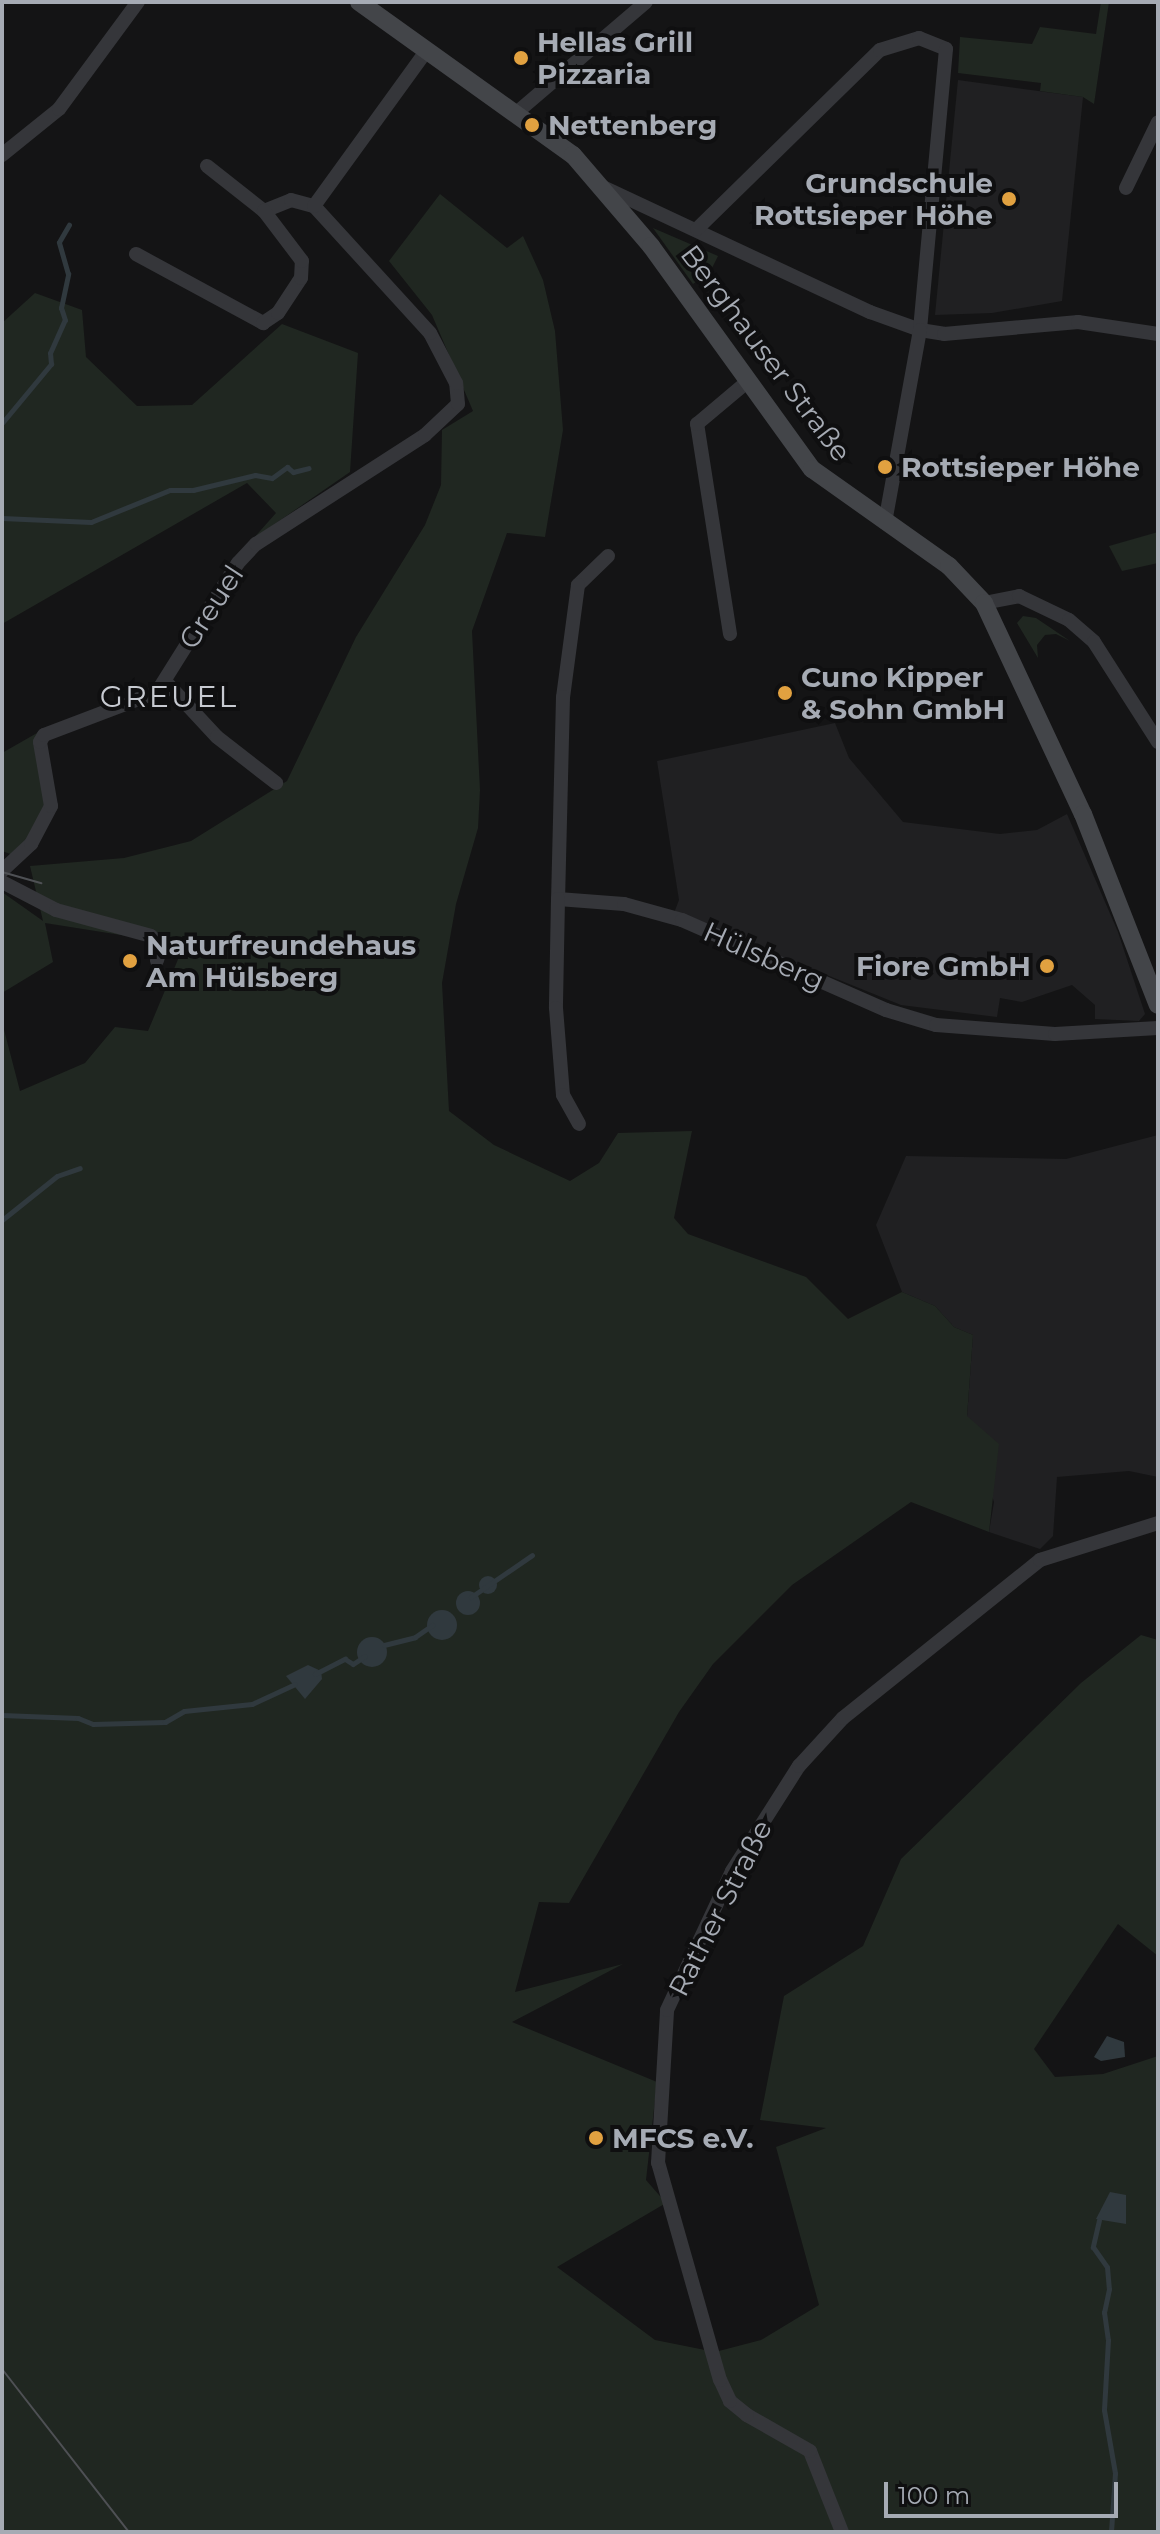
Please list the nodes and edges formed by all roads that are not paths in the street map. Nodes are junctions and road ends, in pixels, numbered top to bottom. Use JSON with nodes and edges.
{"nodes":[{"id":1,"x":138,"y":2,"type":"edge"},
{"id":2,"x":359,"y":2,"type":"edge"},
{"id":3,"x":646,"y":2,"type":"edge"},
{"id":4,"x":426,"y":51,"type":"junction"},
{"id":5,"x":515,"y":114,"type":"junction"},
{"id":6,"x":1158,"y":122,"type":"edge"},
{"id":7,"x":2,"y":155,"type":"edge"},
{"id":8,"x":207,"y":166,"type":"dead end"},
{"id":9,"x":602,"y":187,"type":"junction"},
{"id":10,"x":1126,"y":188,"type":"dead end"},
{"id":11,"x":314,"y":206,"type":"junction"},
{"id":12,"x":264,"y":211,"type":"junction"},
{"id":13,"x":697,"y":229,"type":"junction"},
{"id":14,"x":136,"y":254,"type":"dead end"},
{"id":15,"x":920,"y":330,"type":"junction"},
{"id":16,"x":1158,"y":334,"type":"edge"},
{"id":17,"x":747,"y":382,"type":"junction"},
{"id":18,"x":885,"y":523,"type":"junction"},
{"id":19,"x":608,"y":556,"type":"dead end"},
{"id":20,"x":984,"y":603,"type":"junction"},
{"id":21,"x":730,"y":634,"type":"dead end"},
{"id":22,"x":165,"y":681,"type":"junction"},
{"id":23,"x":1158,"y":742,"type":"edge"},
{"id":24,"x":276,"y":783,"type":"dead end"},
{"id":25,"x":2,"y":871,"type":"edge"},
{"id":26,"x":2,"y":882,"type":"edge"},
{"id":27,"x":558,"y":899,"type":"junction"},
{"id":28,"x":157,"y":960,"type":"dead end"},
{"id":29,"x":1158,"y":1005,"type":"edge"},
{"id":30,"x":1158,"y":1028,"type":"edge"},
{"id":31,"x":579,"y":1124,"type":"dead end"},
{"id":32,"x":1158,"y":1523,"type":"edge"},
{"id":33,"x":842,"y":2532,"type":"edge"}],
"edges":[{"from":1,"to":7,"type":"street"},
{"from":2,"to":4,"type":"street","name":"Berghauser Straße"},
{"from":3,"to":5,"type":"street"},
{"from":4,"to":5,"type":"street","name":"Berghauser Straße"},
{"from":4,"to":11,"type":"street"},
{"from":5,"to":9,"type":"street","name":"Berghauser Straße"},
{"from":6,"to":10,"type":"street"},
{"from":8,"to":12,"type":"street"},
{"from":9,"to":13,"type":"street"},
{"from":9,"to":17,"type":"street","name":"Berghauser Straße"},
{"from":11,"to":12,"type":"street"},
{"from":11,"to":22,"type":"street","name":"Greuel"},
{"from":12,"to":14,"type":"street"},
{"from":13,"to":15,"type":"street"},
{"from":13,"to":15,"type":"street"},
{"from":15,"to":16,"type":"street"},
{"from":15,"to":18,"type":"street"},
{"from":17,"to":18,"type":"street","name":"Berghauser Straße"},
{"from":17,"to":21,"type":"street"},
{"from":18,"to":20,"type":"street","name":"Berghauser Straße"},
{"from":19,"to":27,"type":"street"},
{"from":20,"to":23,"type":"street"},
{"from":20,"to":29,"type":"street","name":"Berghauser Straße"},
{"from":22,"to":24,"type":"street","name":"Greuel"},
{"from":22,"to":25,"type":"street","name":"Greuel"},
{"from":26,"to":28,"type":"street"},
{"from":27,"to":30,"type":"street","name":"Hülsberg"},
{"from":27,"to":31,"type":"street"},
{"from":32,"to":33,"type":"street","name":"Rather Straße"}]}
